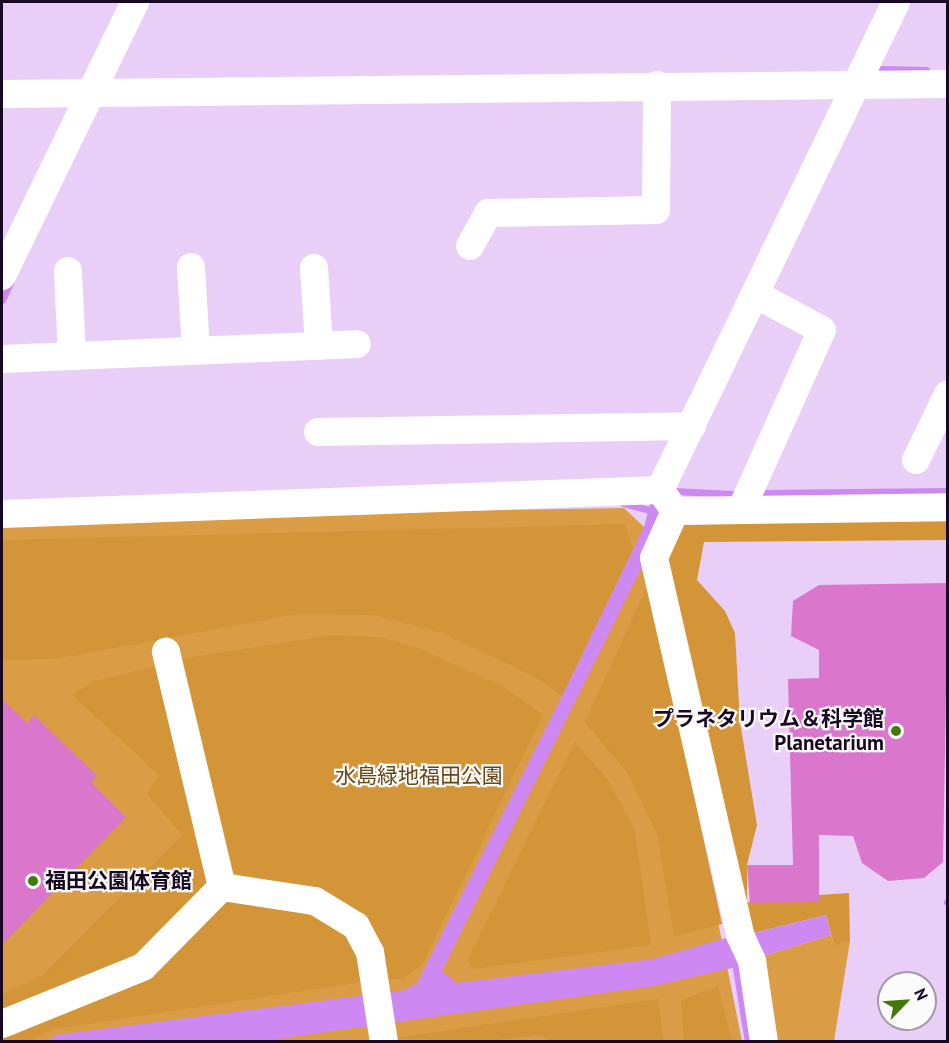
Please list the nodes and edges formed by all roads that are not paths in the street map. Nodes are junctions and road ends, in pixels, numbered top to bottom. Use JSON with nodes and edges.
{"nodes":[{"id":1,"x":135,"y":2,"type":"edge"},
{"id":2,"x":896,"y":2,"type":"edge"},
{"id":3,"x":857,"y":84,"type":"junction"},
{"id":4,"x":948,"y":84,"type":"edge"},
{"id":5,"x":657,"y":85,"type":"junction"},
{"id":6,"x":90,"y":93,"type":"junction"},
{"id":7,"x":2,"y":94,"type":"edge"},
{"id":8,"x":470,"y":246,"type":"dead end"},
{"id":9,"x":191,"y":267,"type":"dead end"},
{"id":10,"x":314,"y":268,"type":"dead end"},
{"id":11,"x":68,"y":271,"type":"dead end"},
{"id":12,"x":2,"y":276,"type":"edge"},
{"id":13,"x":755,"y":294,"type":"junction"},
{"id":14,"x":357,"y":344,"type":"dead end"},
{"id":15,"x":319,"y":346,"type":"junction"},
{"id":16,"x":196,"y":351,"type":"junction"},
{"id":17,"x":72,"y":356,"type":"junction"},
{"id":18,"x":2,"y":359,"type":"edge"},
{"id":19,"x":948,"y":394,"type":"edge"},
{"id":20,"x":692,"y":426,"type":"junction"},
{"id":21,"x":318,"y":432,"type":"dead end"},
{"id":22,"x":916,"y":460,"type":"dead end"},
{"id":23,"x":668,"y":501,"type":"junction"},
{"id":24,"x":948,"y":507,"type":"edge"},
{"id":25,"x":741,"y":510,"type":"junction"},
{"id":26,"x":2,"y":514,"type":"edge"},
{"id":27,"x":166,"y":652,"type":"dead end"},
{"id":28,"x":222,"y":887,"type":"junction"},
{"id":29,"x":2,"y":1024,"type":"edge"},
{"id":30,"x":384,"y":1041,"type":"edge"},
{"id":31,"x":764,"y":1041,"type":"edge"}],
"edges":[{"from":1,"to":6,"type":"street"},
{"from":2,"to":3,"type":"street"},
{"from":3,"to":4,"type":"street"},
{"from":3,"to":5,"type":"street"},
{"from":3,"to":13,"type":"street"},
{"from":5,"to":6,"type":"street"},
{"from":5,"to":8,"type":"street"},
{"from":6,"to":7,"type":"street"},
{"from":6,"to":12,"type":"street"},
{"from":9,"to":16,"type":"street"},
{"from":10,"to":15,"type":"street"},
{"from":11,"to":17,"type":"street"},
{"from":13,"to":20,"type":"street"},
{"from":13,"to":25,"type":"street"},
{"from":14,"to":15,"type":"street"},
{"from":15,"to":16,"type":"street"},
{"from":16,"to":17,"type":"street"},
{"from":17,"to":18,"type":"street"},
{"from":19,"to":22,"type":"street"},
{"from":20,"to":21,"type":"street"},
{"from":20,"to":23,"type":"street"},
{"from":23,"to":25,"type":"street"},
{"from":23,"to":26,"type":"street"},
{"from":23,"to":31,"type":"street"},
{"from":24,"to":25,"type":"street"},
{"from":27,"to":28,"type":"street"},
{"from":28,"to":29,"type":"street"},
{"from":28,"to":30,"type":"street"}]}
